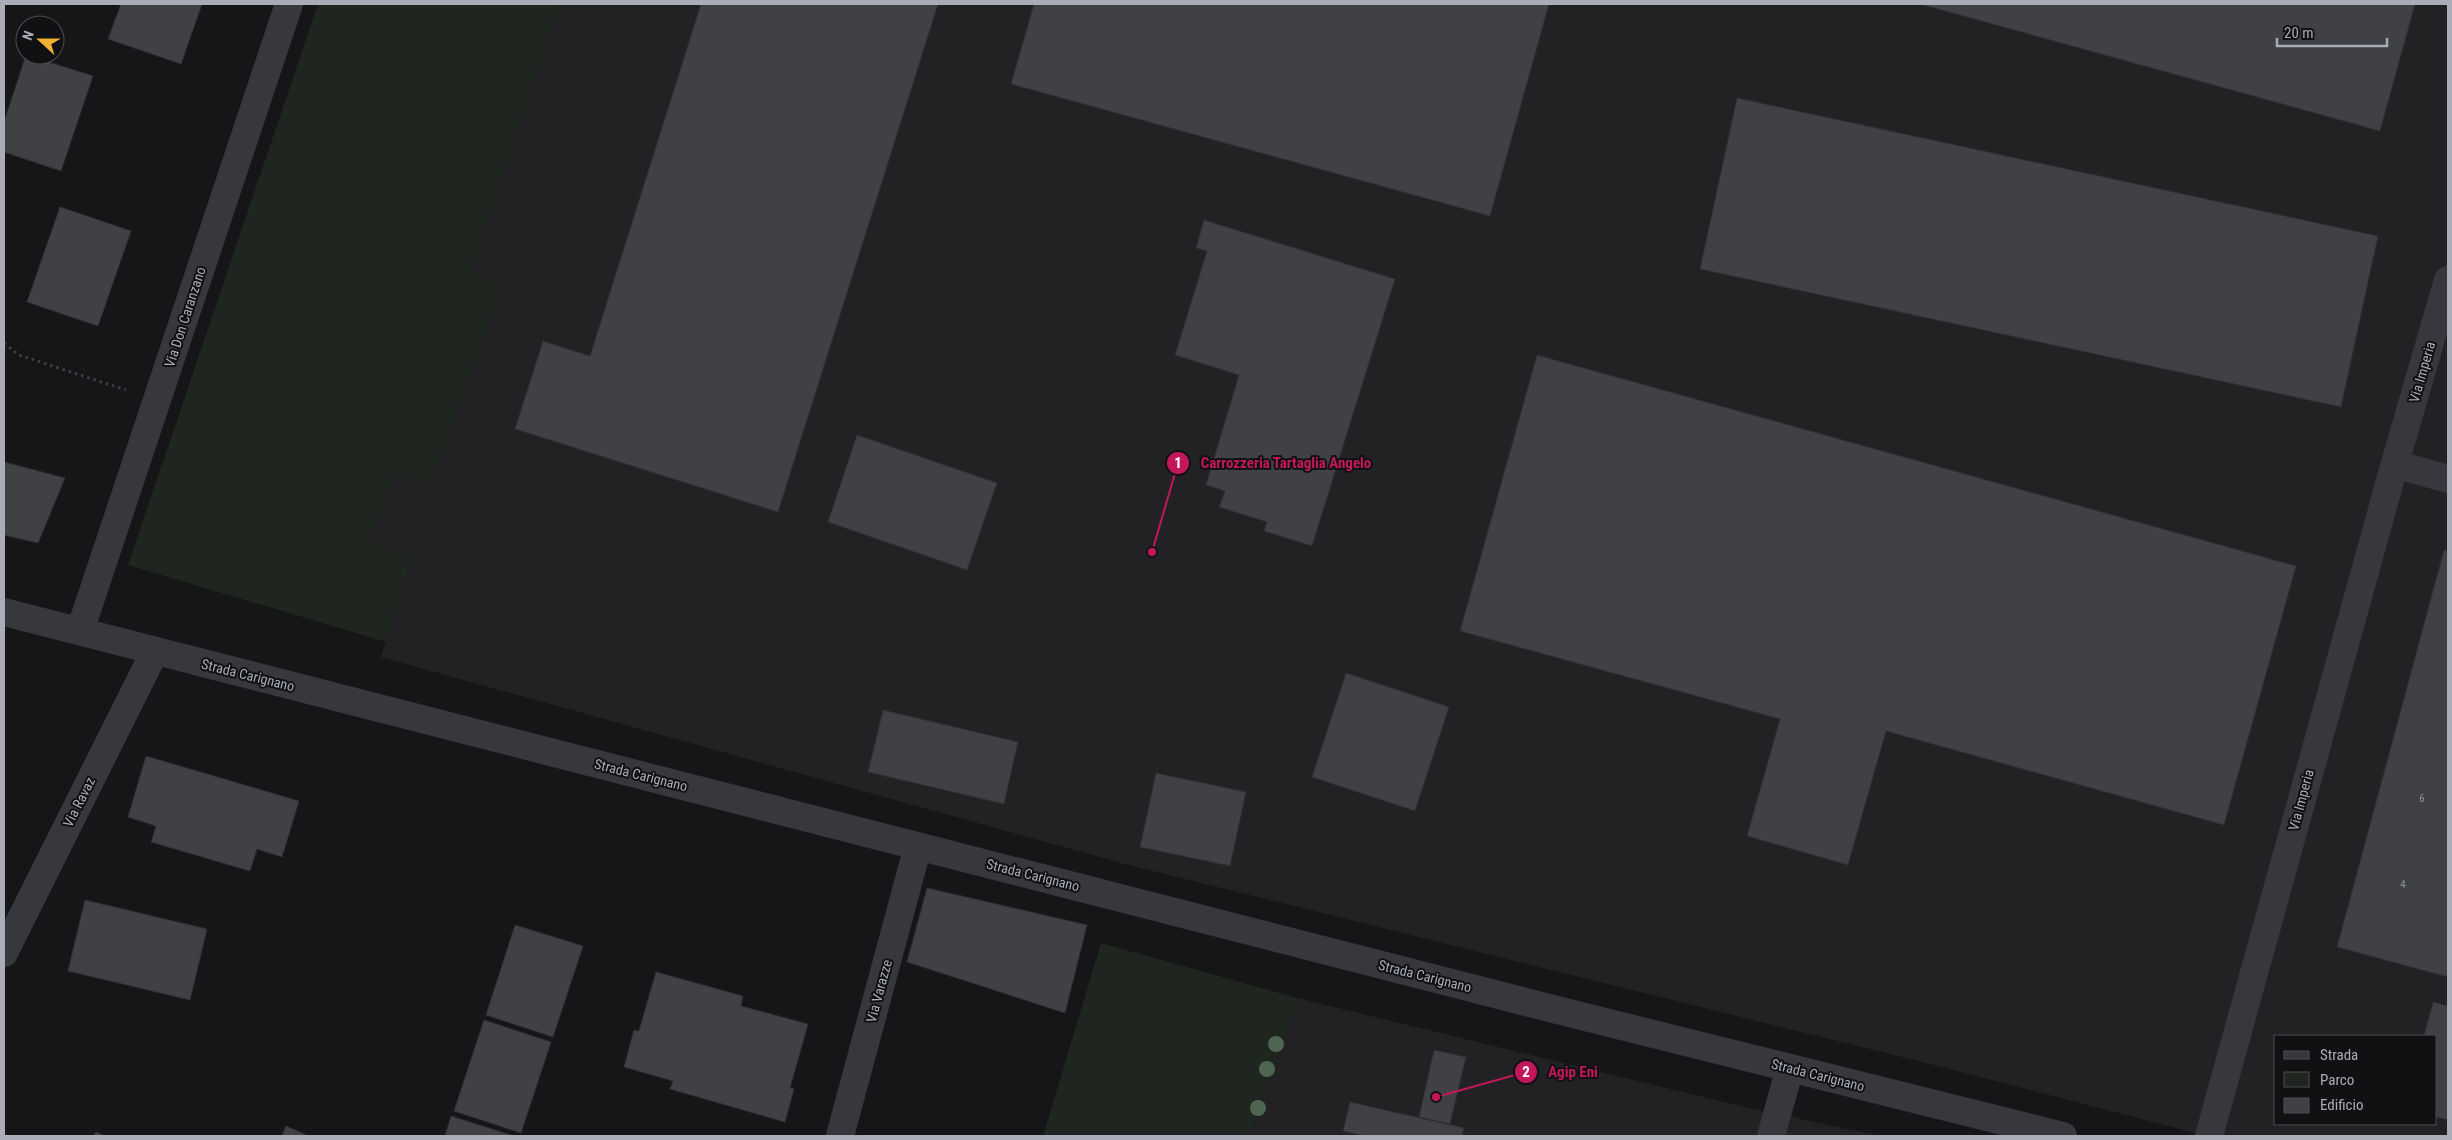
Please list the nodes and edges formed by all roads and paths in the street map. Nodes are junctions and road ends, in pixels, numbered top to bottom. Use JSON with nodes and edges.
{"nodes":[{"id":1,"x":289,"y":4,"type":"edge"},
{"id":2,"x":2448,"y":280,"type":"edge"},
{"id":3,"x":4,"y":343,"type":"edge"},
{"id":4,"x":156,"y":403,"type":"junction"},
{"id":5,"x":2395,"y":464,"type":"junction"},
{"id":6,"x":2448,"y":479,"type":"edge"},
{"id":7,"x":4,"y":612,"type":"edge"},
{"id":8,"x":80,"y":631,"type":"junction"},
{"id":9,"x":155,"y":651,"type":"junction"},
{"id":10,"x":918,"y":846,"type":"junction"},
{"id":11,"x":4,"y":953,"type":"edge"},
{"id":12,"x":1790,"y":1068,"type":"junction"},
{"id":13,"x":840,"y":1136,"type":"edge"},
{"id":14,"x":1772,"y":1136,"type":"edge"},
{"id":15,"x":2063,"y":1136,"type":"edge"},
{"id":16,"x":2209,"y":1136,"type":"edge"}],
"edges":[{"from":1,"to":4,"type":"street","name":"Via Don Caranzano"},
{"from":2,"to":5,"type":"street","name":"Via Imperia"},
{"from":3,"to":4,"type":"path"},
{"from":4,"to":8,"type":"street","name":"Via Don Caranzano"},
{"from":5,"to":6,"type":"street"},
{"from":5,"to":16,"type":"street","name":"Via Imperia"},
{"from":7,"to":8,"type":"street","name":"Strada Carignano"},
{"from":8,"to":9,"type":"street","name":"Strada Carignano"},
{"from":9,"to":10,"type":"street","name":"Strada Carignano"},
{"from":9,"to":11,"type":"street","name":"Via Ravaz"},
{"from":10,"to":12,"type":"street","name":"Strada Carignano"},
{"from":10,"to":13,"type":"street","name":"Via Varazze"},
{"from":12,"to":14,"type":"street"},
{"from":12,"to":15,"type":"street","name":"Strada Carignano"}]}
